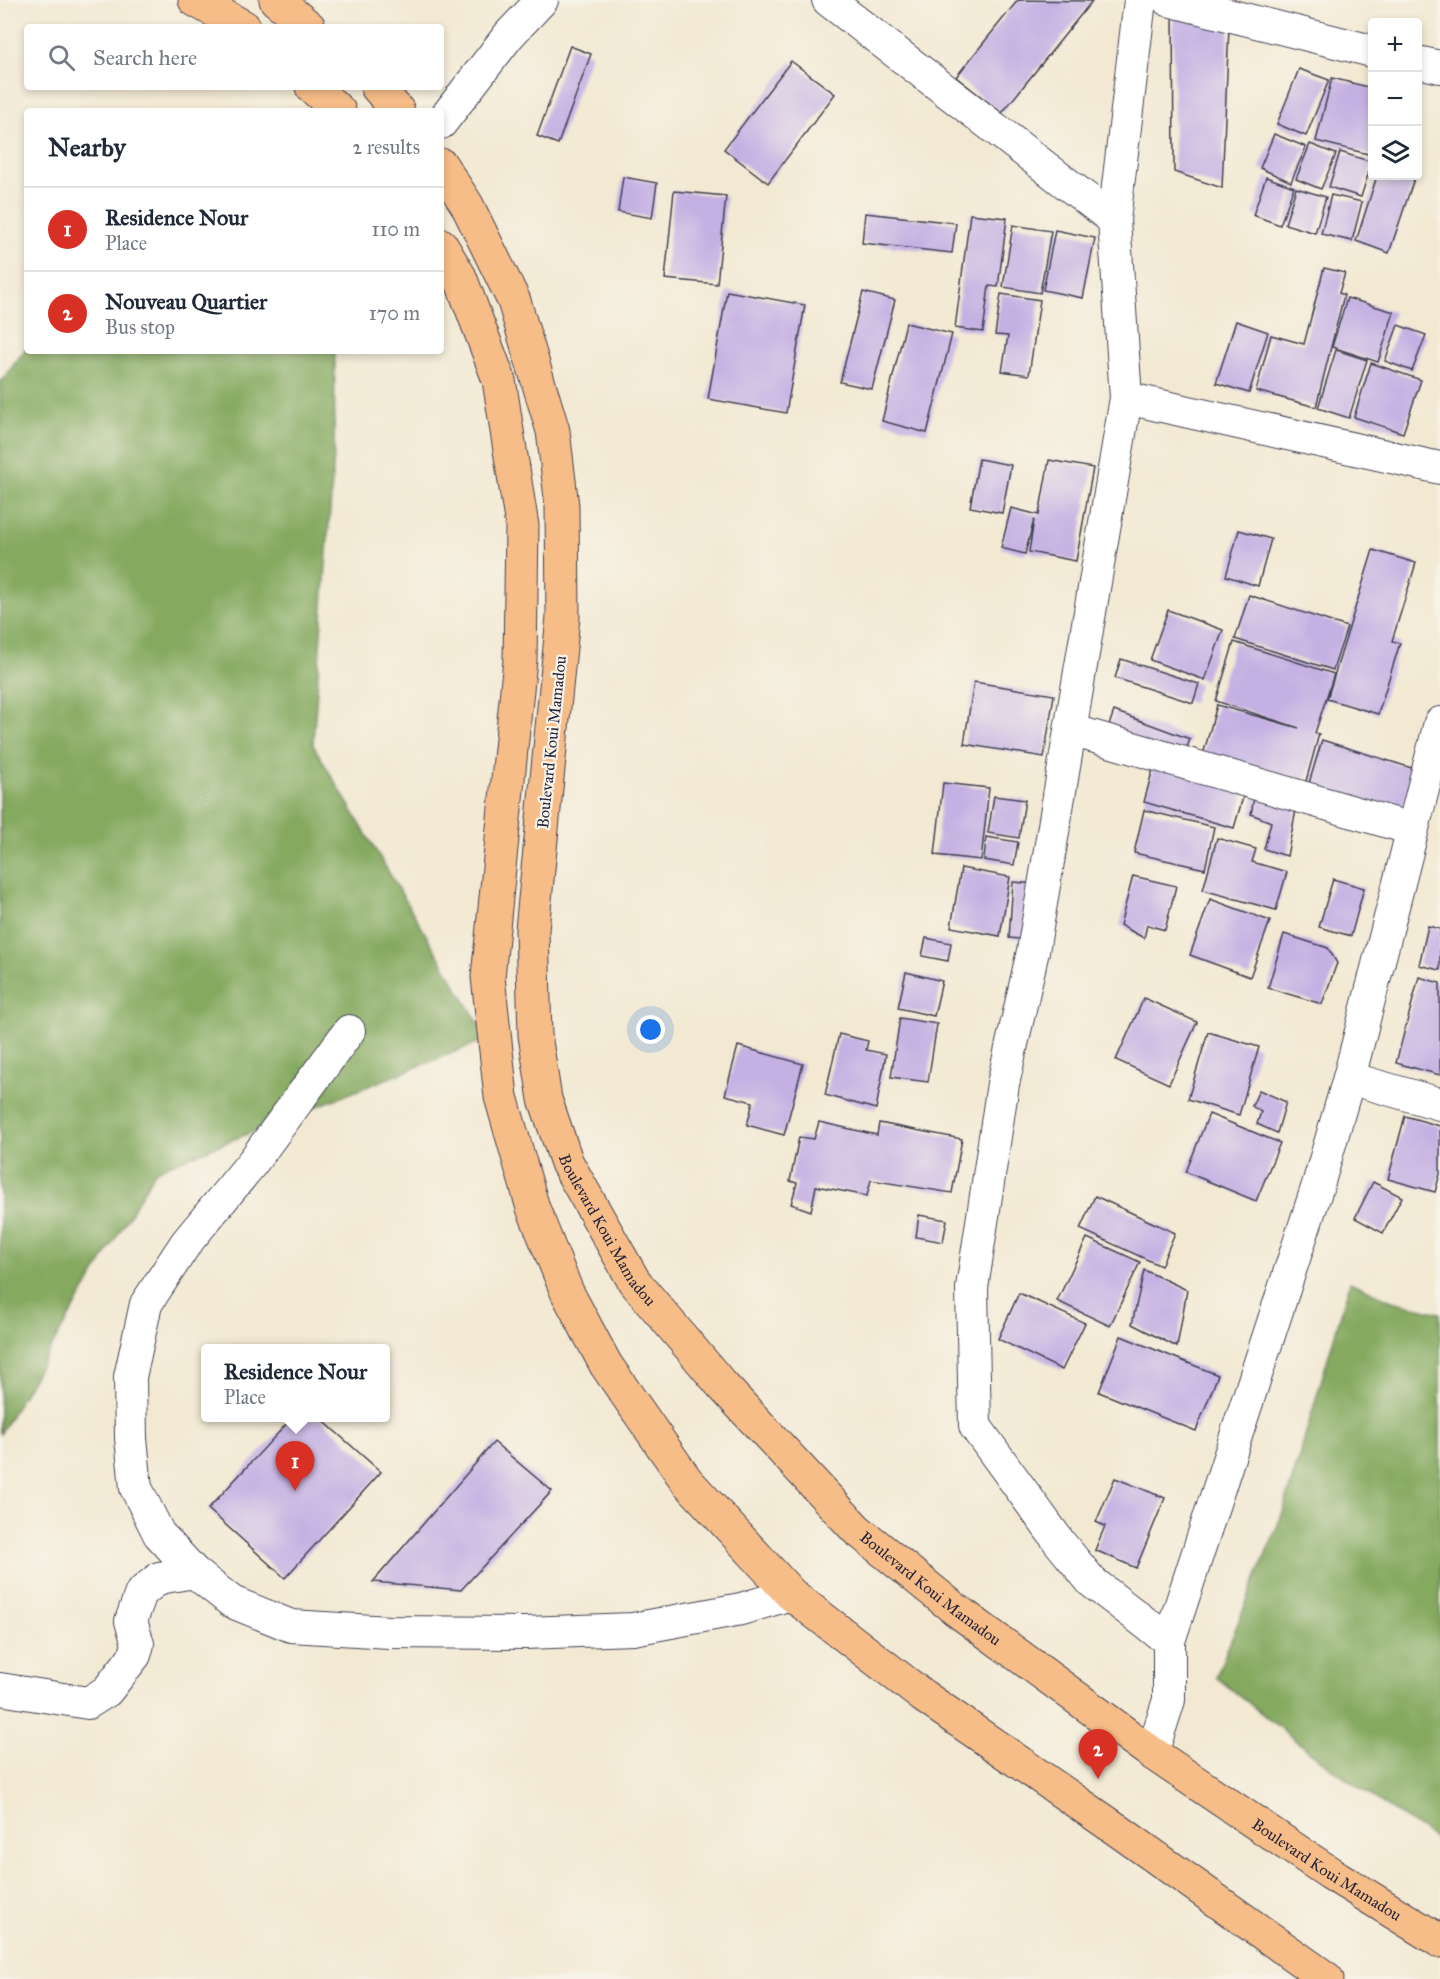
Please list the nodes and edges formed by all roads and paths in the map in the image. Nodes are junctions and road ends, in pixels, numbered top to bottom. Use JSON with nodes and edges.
{"nodes":[{"id":1,"x":195,"y":0,"type":"edge"},
{"id":2,"x":276,"y":0,"type":"edge"},
{"id":3,"x":542,"y":0,"type":"edge"},
{"id":4,"x":828,"y":0,"type":"edge"},
{"id":5,"x":1140,"y":0,"type":"edge"},
{"id":6,"x":1168,"y":0,"type":"edge"},
{"id":7,"x":239,"y":24,"type":"edge"},
{"id":8,"x":305,"y":24,"type":"edge"},
{"id":9,"x":1368,"y":50,"type":"edge"},
{"id":10,"x":1422,"y":63,"type":"edge"},
{"id":11,"x":1440,"y":67,"type":"edge"},
{"id":12,"x":315,"y":90,"type":"edge"},
{"id":13,"x":380,"y":90,"type":"edge"},
{"id":14,"x":336,"y":108,"type":"edge"},
{"id":15,"x":395,"y":108,"type":"edge"},
{"id":16,"x":444,"y":119,"type":"edge"},
{"id":17,"x":444,"y":169,"type":"edge"},
{"id":18,"x":1114,"y":220,"type":"junction"},
{"id":19,"x":444,"y":250,"type":"edge"},
{"id":20,"x":1126,"y":398,"type":"junction"},
{"id":21,"x":1440,"y":468,"type":"edge"},
{"id":22,"x":1440,"y":723,"type":"edge"},
{"id":23,"x":1071,"y":730,"type":"junction"},
{"id":24,"x":1412,"y":829,"type":"junction"},
{"id":25,"x":349,"y":1031,"type":"dead end"},
{"id":26,"x":1349,"y":1078,"type":"junction"},
{"id":27,"x":1440,"y":1104,"type":"edge"},
{"id":28,"x":194,"y":1572,"type":"junction"},
{"id":29,"x":791,"y":1594,"type":"junction"},
{"id":30,"x":1169,"y":1641,"type":"junction"},
{"id":31,"x":0,"y":1689,"type":"edge"},
{"id":32,"x":1152,"y":1753,"type":"junction"},
{"id":33,"x":1440,"y":1941,"type":"edge"},
{"id":34,"x":1327,"y":1979,"type":"edge"}],
"edges":[{"from":1,"to":7,"type":"main road"},
{"from":2,"to":8,"type":"main road"},
{"from":3,"to":16,"type":"street"},
{"from":4,"to":18,"type":"street"},
{"from":5,"to":18,"type":"street"},
{"from":6,"to":9,"type":"street"},
{"from":10,"to":11,"type":"street"},
{"from":12,"to":14,"type":"main road"},
{"from":13,"to":15,"type":"main road"},
{"from":17,"to":32,"type":"main road","name":"Boulevard Koui Mamadou"},
{"from":18,"to":20,"type":"street"},
{"from":19,"to":29,"type":"main road"},
{"from":20,"to":21,"type":"street"},
{"from":20,"to":23,"type":"street"},
{"from":22,"to":24,"type":"street"},
{"from":23,"to":24,"type":"street"},
{"from":23,"to":30,"type":"street"},
{"from":24,"to":26,"type":"street"},
{"from":25,"to":28,"type":"street"},
{"from":26,"to":27,"type":"street"},
{"from":26,"to":30,"type":"street"},
{"from":28,"to":29,"type":"street"},
{"from":28,"to":31,"type":"street"},
{"from":29,"to":34,"type":"main road"},
{"from":30,"to":32,"type":"street"},
{"from":32,"to":33,"type":"main road","name":"Boulevard Koui Mamadou"}]}
